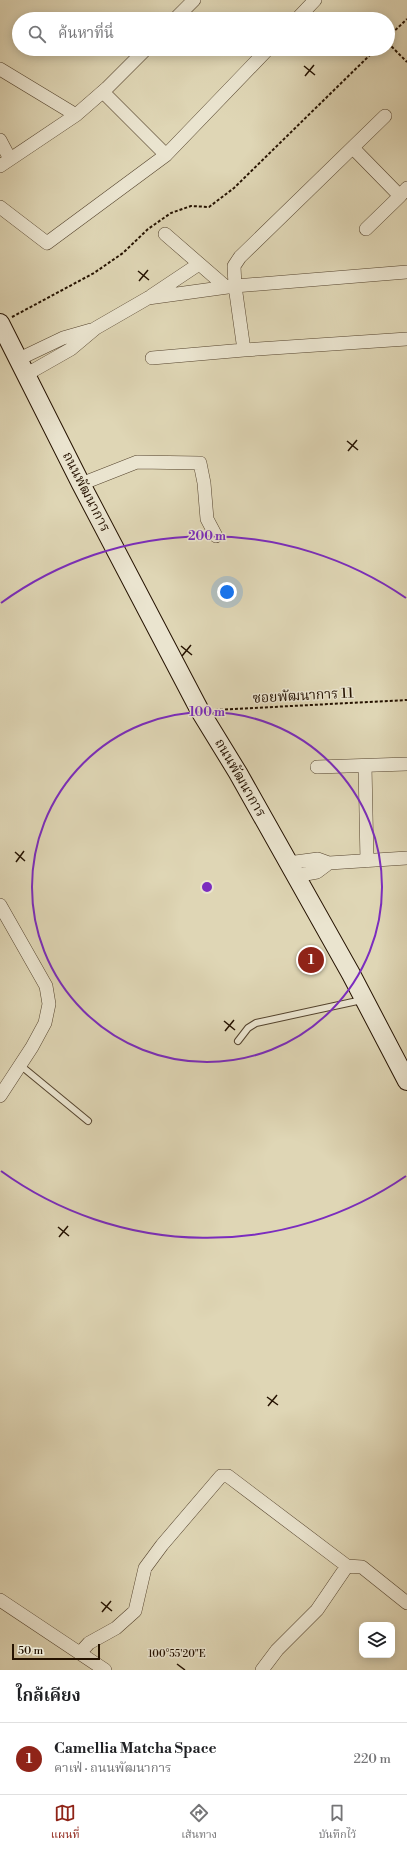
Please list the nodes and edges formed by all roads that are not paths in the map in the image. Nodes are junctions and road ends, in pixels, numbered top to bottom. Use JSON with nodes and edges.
{"nodes":[{"id":1,"x":194,"y":0,"type":"edge"},
{"id":2,"x":315,"y":0,"type":"edge"},
{"id":3,"x":182,"y":12,"type":"edge"},
{"id":4,"x":303,"y":12,"type":"edge"},
{"id":5,"x":139,"y":56,"type":"edge"},
{"id":6,"x":261,"y":56,"type":"edge"},
{"id":7,"x":0,"y":69,"type":"edge"},
{"id":8,"x":103,"y":92,"type":"junction"},
{"id":9,"x":76,"y":115,"type":"junction"},
{"id":10,"x":385,"y":116,"type":"dead end"},
{"id":11,"x":0,"y":140,"type":"edge"},
{"id":12,"x":353,"y":148,"type":"junction"},
{"id":13,"x":166,"y":155,"type":"junction"},
{"id":14,"x":5,"y":162,"type":"edge"},
{"id":15,"x":403,"y":192,"type":"edge"},
{"id":16,"x":0,"y":207,"type":"edge"},
{"id":17,"x":366,"y":229,"type":"dead end"},
{"id":18,"x":165,"y":234,"type":"dead end"},
{"id":19,"x":199,"y":264,"type":"junction"},
{"id":20,"x":407,"y":272,"type":"edge"},
{"id":21,"x":230,"y":287,"type":"junction"},
{"id":22,"x":148,"y":298,"type":"junction"},
{"id":23,"x":0,"y":323,"type":"edge"},
{"id":24,"x":407,"y":339,"type":"edge"},
{"id":25,"x":244,"y":350,"type":"junction"},
{"id":26,"x":152,"y":358,"type":"dead end"},
{"id":27,"x":23,"y":367,"type":"junction"},
{"id":28,"x":81,"y":484,"type":"junction"},
{"id":29,"x":216,"y":536,"type":"dead end"},
{"id":30,"x":407,"y":764,"type":"edge"},
{"id":31,"x":365,"y":766,"type":"junction"},
{"id":32,"x":317,"y":767,"type":"dead end"},
{"id":33,"x":407,"y":858,"type":"edge"},
{"id":34,"x":367,"y":861,"type":"junction"},
{"id":35,"x":291,"y":869,"type":"junction"},
{"id":36,"x":0,"y":905,"type":"edge"},
{"id":37,"x":364,"y":1000,"type":"junction"},
{"id":38,"x":238,"y":1041,"type":"dead end"},
{"id":39,"x":20,"y":1065,"type":"junction"},
{"id":40,"x":407,"y":1081,"type":"edge"},
{"id":41,"x":0,"y":1096,"type":"edge"},
{"id":42,"x":88,"y":1121,"type":"dead end"},
{"id":43,"x":347,"y":1566,"type":"junction"},
{"id":44,"x":0,"y":1600,"type":"edge"},
{"id":45,"x":407,"y":1603,"type":"edge"},
{"id":46,"x":80,"y":1653,"type":"junction"},
{"id":47,"x":106,"y":1670,"type":"edge"},
{"id":48,"x":262,"y":1670,"type":"edge"}],
"edges":[{"from":1,"to":3,"type":"street"},
{"from":2,"to":4,"type":"street"},
{"from":5,"to":8,"type":"street"},
{"from":6,"to":13,"type":"street"},
{"from":7,"to":9,"type":"street"},
{"from":8,"to":9,"type":"street"},
{"from":8,"to":13,"type":"street"},
{"from":9,"to":14,"type":"street"},
{"from":10,"to":12,"type":"street"},
{"from":11,"to":14,"type":"street"},
{"from":12,"to":15,"type":"street"},
{"from":12,"to":21,"type":"street"},
{"from":13,"to":16,"type":"street"},
{"from":15,"to":17,"type":"street"},
{"from":18,"to":19,"type":"street"},
{"from":19,"to":21,"type":"street"},
{"from":19,"to":22,"type":"street"},
{"from":20,"to":21,"type":"street"},
{"from":21,"to":22,"type":"street"},
{"from":21,"to":25,"type":"street"},
{"from":22,"to":27,"type":"street"},
{"from":23,"to":27,"type":"street","name":"ถนนพัฒนาการ"},
{"from":24,"to":25,"type":"street"},
{"from":25,"to":26,"type":"street"},
{"from":27,"to":28,"type":"street","name":"ถนนพัฒนาการ"},
{"from":28,"to":29,"type":"street"},
{"from":28,"to":35,"type":"street","name":"ถนนพัฒนาการ"},
{"from":30,"to":31,"type":"street"},
{"from":31,"to":32,"type":"street"},
{"from":31,"to":34,"type":"street"},
{"from":33,"to":34,"type":"street"},
{"from":34,"to":35,"type":"street"},
{"from":35,"to":37,"type":"street","name":"ถนนพัฒนาการ"},
{"from":36,"to":39,"type":"street"},
{"from":37,"to":38,"type":"lane"},
{"from":37,"to":40,"type":"street","name":"ถนนพัฒนาการ"},
{"from":39,"to":41,"type":"street"},
{"from":39,"to":42,"type":"lane"},
{"from":43,"to":45,"type":"street"},
{"from":43,"to":46,"type":"street"},
{"from":43,"to":48,"type":"street"},
{"from":44,"to":46,"type":"street"},
{"from":46,"to":47,"type":"street"}]}
